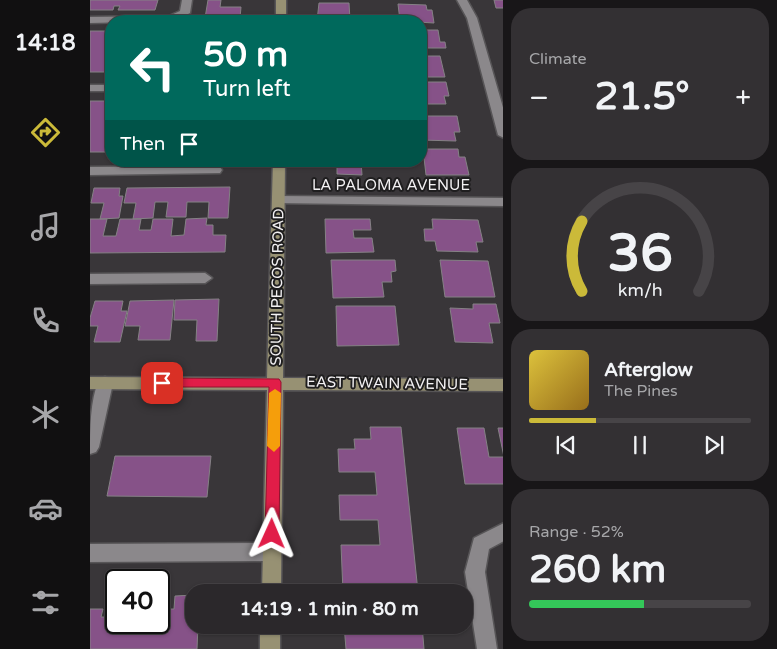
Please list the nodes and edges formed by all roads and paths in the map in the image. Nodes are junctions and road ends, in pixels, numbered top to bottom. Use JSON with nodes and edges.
{"nodes":[{"id":1,"x":187,"y":0,"type":"edge"},
{"id":2,"x":281,"y":0,"type":"edge"},
{"id":3,"x":462,"y":0,"type":"edge"},
{"id":4,"x":182,"y":15,"type":"edge"},
{"id":5,"x":280,"y":15,"type":"edge"},
{"id":6,"x":90,"y":20,"type":"edge"},
{"id":7,"x":105,"y":20,"type":"edge"},
{"id":8,"x":90,"y":88,"type":"edge"},
{"id":9,"x":105,"y":88,"type":"edge"},
{"id":10,"x":503,"y":135,"type":"edge"},
{"id":11,"x":279,"y":167,"type":"edge"},
{"id":12,"x":216,"y":170,"type":"dead end"},
{"id":13,"x":90,"y":171,"type":"edge"},
{"id":14,"x":279,"y":200,"type":"junction"},
{"id":15,"x":503,"y":202,"type":"edge"},
{"id":16,"x":205,"y":278,"type":"dead end"},
{"id":17,"x":90,"y":279,"type":"edge"},
{"id":18,"x":275,"y":382,"type":"junction"},
{"id":19,"x":98,"y":383,"type":"edge"},
{"id":20,"x":503,"y":385,"type":"edge"},
{"id":21,"x":90,"y":447,"type":"edge"},
{"id":22,"x":503,"y":531,"type":"edge"},
{"id":23,"x":272,"y":552,"type":"junction"},
{"id":24,"x":90,"y":553,"type":"edge"},
{"id":25,"x":271,"y":584,"type":"edge"},
{"id":26,"x":270,"y":634,"type":"edge"},
{"id":27,"x":270,"y":649,"type":"edge"},
{"id":28,"x":487,"y":649,"type":"edge"}],
"edges":[{"from":1,"to":4,"type":"street"},
{"from":2,"to":5,"type":"street"},
{"from":3,"to":10,"type":"street"},
{"from":6,"to":7,"type":"street"},
{"from":8,"to":9,"type":"street"},
{"from":11,"to":14,"type":"street","name":"SOUTH PECOS ROAD"},
{"from":12,"to":13,"type":"street"},
{"from":14,"to":15,"type":"street","name":"LA PALOMA AVENUE"},
{"from":14,"to":18,"type":"street","name":"SOUTH PECOS ROAD"},
{"from":16,"to":17,"type":"street"},
{"from":18,"to":19,"type":"street","name":"EAST TWAIN AVENUE"},
{"from":18,"to":20,"type":"street","name":"EAST TWAIN AVENUE"},
{"from":18,"to":23,"type":"street","name":"SOUTH PECOS ROAD"},
{"from":19,"to":21,"type":"street"},
{"from":22,"to":28,"type":"street"},
{"from":23,"to":24,"type":"street"},
{"from":23,"to":25,"type":"street","name":"SOUTH PECOS ROAD"},
{"from":26,"to":27,"type":"street"}]}
